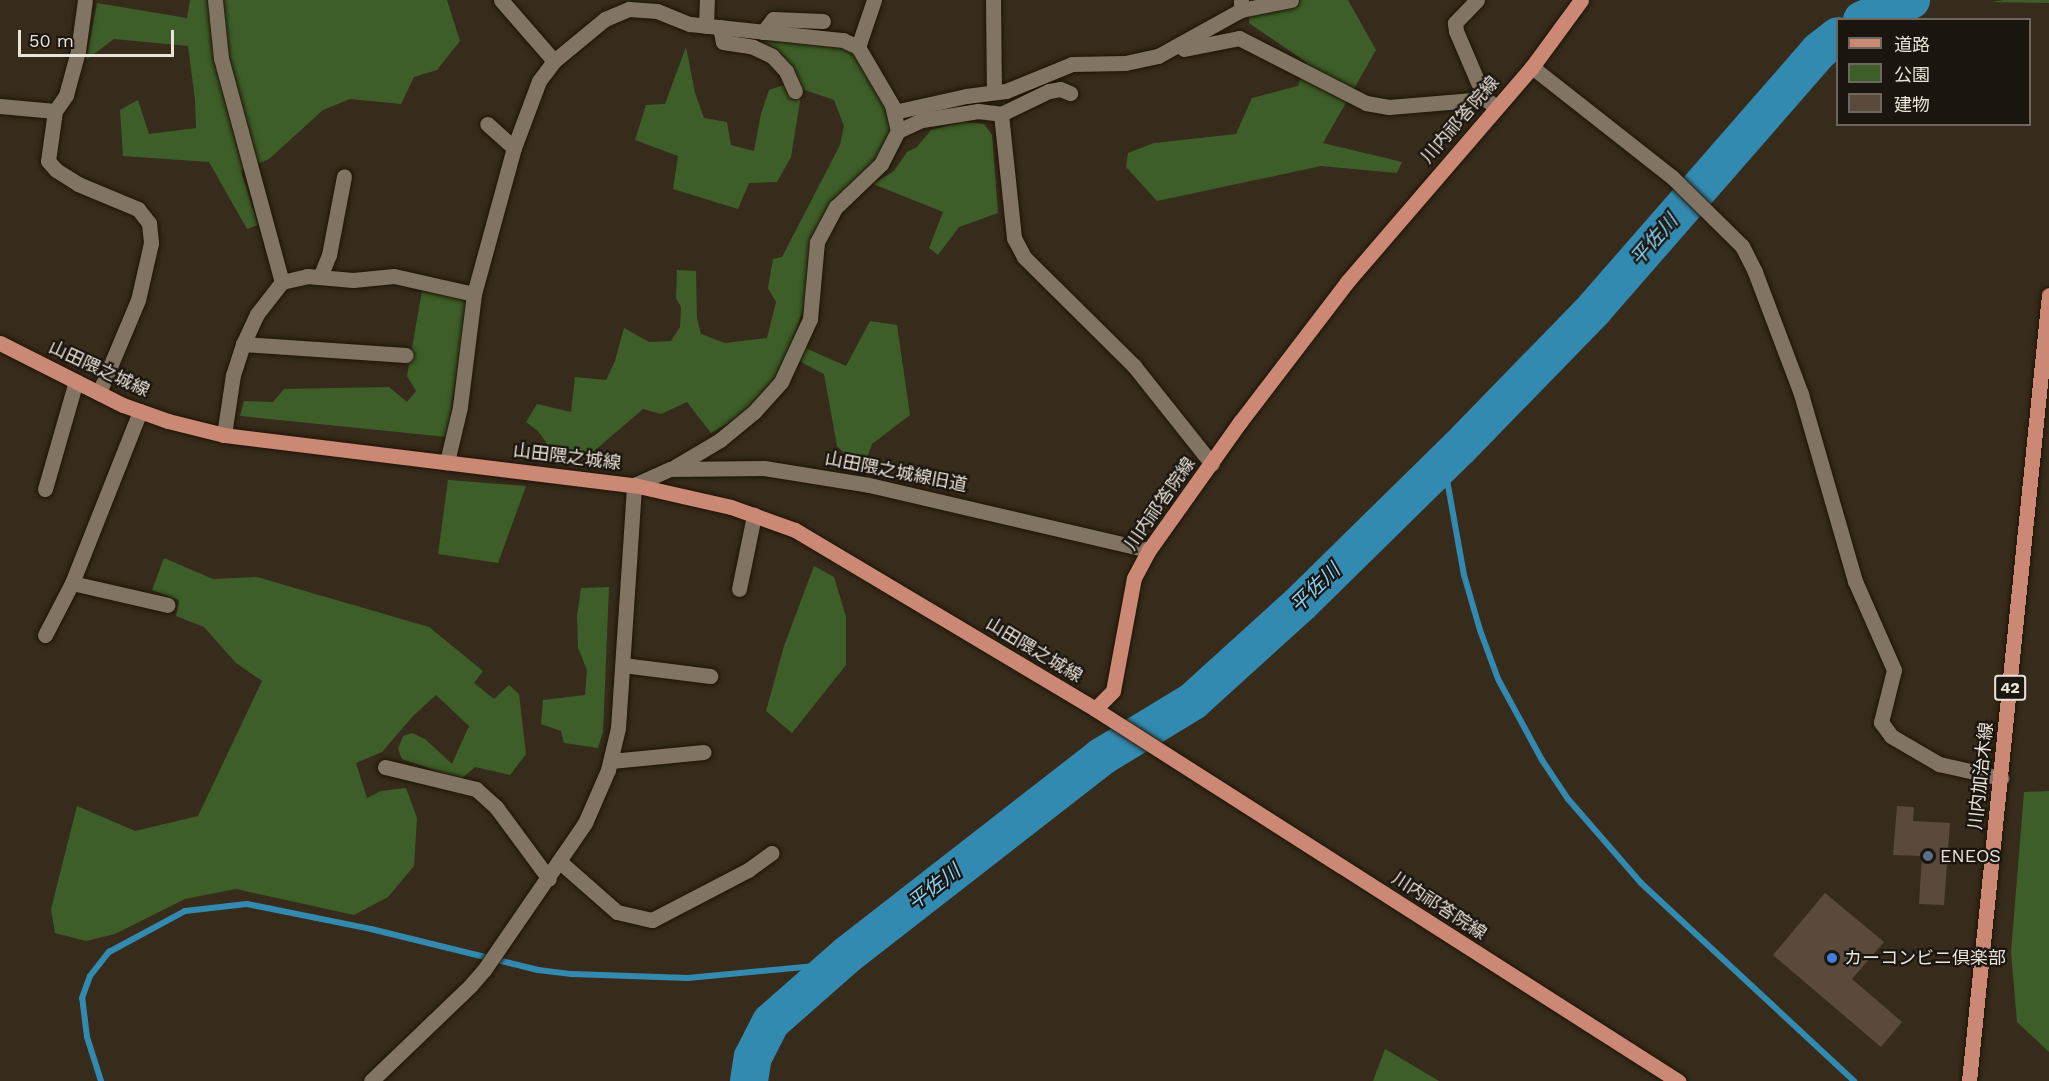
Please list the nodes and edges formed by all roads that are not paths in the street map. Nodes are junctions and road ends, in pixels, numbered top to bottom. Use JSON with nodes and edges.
{"nodes":[{"id":1,"x":85,"y":0,"type":"edge"},
{"id":2,"x":215,"y":0,"type":"edge"},
{"id":3,"x":501,"y":0,"type":"edge"},
{"id":4,"x":707,"y":0,"type":"edge"},
{"id":5,"x":874,"y":0,"type":"edge"},
{"id":6,"x":993,"y":0,"type":"edge"},
{"id":7,"x":1291,"y":0,"type":"edge"},
{"id":8,"x":1476,"y":0,"type":"edge"},
{"id":9,"x":1581,"y":0,"type":"edge"},
{"id":10,"x":1241,"y":5,"type":"edge"},
{"id":11,"x":823,"y":21,"type":"dead end"},
{"id":12,"x":713,"y":27,"type":"junction"},
{"id":13,"x":763,"y":32,"type":"junction"},
{"id":14,"x":858,"y":47,"type":"junction"},
{"id":15,"x":1158,"y":56,"type":"junction"},
{"id":16,"x":554,"y":61,"type":"junction"},
{"id":17,"x":1532,"y":67,"type":"junction"},
{"id":18,"x":795,"y":91,"type":"dead end"},
{"id":19,"x":994,"y":92,"type":"junction"},
{"id":20,"x":1070,"y":93,"type":"dead end"},
{"id":21,"x":1491,"y":103,"type":"junction"},
{"id":22,"x":0,"y":106,"type":"edge"},
{"id":23,"x":55,"y":111,"type":"junction"},
{"id":24,"x":894,"y":112,"type":"junction"},
{"id":25,"x":1001,"y":114,"type":"junction"},
{"id":26,"x":487,"y":124,"type":"dead end"},
{"id":27,"x":898,"y":131,"type":"junction"},
{"id":28,"x":514,"y":148,"type":"junction"},
{"id":29,"x":344,"y":176,"type":"dead end"},
{"id":30,"x":320,"y":277,"type":"junction"},
{"id":31,"x":282,"y":282,"type":"junction"},
{"id":32,"x":474,"y":294,"type":"junction"},
{"id":33,"x":2049,"y":295,"type":"edge"},
{"id":34,"x":0,"y":343,"type":"edge"},
{"id":35,"x":243,"y":344,"type":"junction"},
{"id":36,"x":406,"y":355,"type":"dead end"},
{"id":37,"x":76,"y":381,"type":"junction"},
{"id":38,"x":99,"y":393,"type":"junction"},
{"id":39,"x":140,"y":411,"type":"junction"},
{"id":40,"x":224,"y":435,"type":"junction"},
{"id":41,"x":447,"y":462,"type":"junction"},
{"id":42,"x":1212,"y":464,"type":"junction"},
{"id":43,"x":670,"y":469,"type":"junction"},
{"id":44,"x":634,"y":485,"type":"junction"},
{"id":45,"x":45,"y":489,"type":"dead end"},
{"id":46,"x":754,"y":515,"type":"junction"},
{"id":47,"x":1149,"y":550,"type":"junction"},
{"id":48,"x":72,"y":583,"type":"junction"},
{"id":49,"x":739,"y":589,"type":"dead end"},
{"id":50,"x":168,"y":605,"type":"dead end"},
{"id":51,"x":45,"y":635,"type":"dead end"},
{"id":52,"x":623,"y":665,"type":"junction"},
{"id":53,"x":710,"y":675,"type":"dead end"},
{"id":54,"x":1095,"y":709,"type":"junction"},
{"id":55,"x":704,"y":752,"type":"dead end"},
{"id":56,"x":611,"y":761,"type":"junction"},
{"id":57,"x":385,"y":767,"type":"dead end"},
{"id":58,"x":2001,"y":778,"type":"junction"},
{"id":59,"x":771,"y":853,"type":"dead end"},
{"id":60,"x":559,"y":861,"type":"junction"},
{"id":61,"x":549,"y":879,"type":"junction"},
{"id":62,"x":370,"y":1081,"type":"edge"},
{"id":63,"x":1678,"y":1081,"type":"edge"},
{"id":64,"x":1969,"y":1081,"type":"edge"}],
"edges":[{"from":1,"to":23,"type":"street"},
{"from":2,"to":31,"type":"street"},
{"from":3,"to":16,"type":"street"},
{"from":4,"to":12,"type":"street"},
{"from":5,"to":14,"type":"street"},
{"from":6,"to":19,"type":"street"},
{"from":7,"to":10,"type":"street"},
{"from":8,"to":21,"type":"street"},
{"from":9,"to":17,"type":"main road","name":"川内祁答院線"},
{"from":10,"to":15,"type":"street"},
{"from":11,"to":13,"type":"street"},
{"from":12,"to":13,"type":"street"},
{"from":12,"to":16,"type":"street"},
{"from":12,"to":18,"type":"street"},
{"from":13,"to":14,"type":"street"},
{"from":14,"to":24,"type":"street"},
{"from":15,"to":19,"type":"street"},
{"from":15,"to":21,"type":"street"},
{"from":16,"to":28,"type":"street"},
{"from":17,"to":21,"type":"main road","name":"川内祁答院線"},
{"from":17,"to":58,"type":"street"},
{"from":19,"to":24,"type":"street"},
{"from":20,"to":25,"type":"street"},
{"from":21,"to":42,"type":"main road","name":"川内祁答院線"},
{"from":22,"to":23,"type":"street"},
{"from":23,"to":38,"type":"street"},
{"from":24,"to":27,"type":"street"},
{"from":25,"to":27,"type":"street"},
{"from":25,"to":42,"type":"street"},
{"from":26,"to":28,"type":"street"},
{"from":27,"to":43,"type":"street"},
{"from":28,"to":32,"type":"street"},
{"from":29,"to":30,"type":"street"},
{"from":30,"to":31,"type":"street"},
{"from":30,"to":32,"type":"street"},
{"from":31,"to":35,"type":"street"},
{"from":32,"to":41,"type":"street"},
{"from":33,"to":58,"type":"main road","name":"川内加治木線","number":"42"},
{"from":34,"to":37,"type":"main road","name":"山田隈之城線"},
{"from":35,"to":36,"type":"street"},
{"from":35,"to":40,"type":"street"},
{"from":37,"to":38,"type":"main road","name":"山田隈之城線"},
{"from":37,"to":45,"type":"street"},
{"from":38,"to":39,"type":"main road","name":"山田隈之城線"},
{"from":39,"to":40,"type":"main road","name":"山田隈之城線"},
{"from":39,"to":48,"type":"street"},
{"from":40,"to":41,"type":"main road","name":"山田隈之城線"},
{"from":41,"to":44,"type":"main road","name":"山田隈之城線"},
{"from":42,"to":47,"type":"main road","name":"川内祁答院線"},
{"from":43,"to":44,"type":"street","name":"山田隈之城線旧道"},
{"from":43,"to":47,"type":"street","name":"山田隈之城線旧道"},
{"from":44,"to":46,"type":"main road","name":"山田隈之城線"},
{"from":44,"to":52,"type":"street"},
{"from":46,"to":49,"type":"street"},
{"from":46,"to":54,"type":"main road","name":"山田隈之城線"},
{"from":47,"to":54,"type":"main road","name":"川内祁答院線"},
{"from":48,"to":50,"type":"street"},
{"from":48,"to":51,"type":"street"},
{"from":52,"to":53,"type":"street"},
{"from":52,"to":56,"type":"street"},
{"from":54,"to":63,"type":"main road","name":"川内祁答院線"},
{"from":55,"to":56,"type":"street"},
{"from":56,"to":60,"type":"street"},
{"from":57,"to":61,"type":"street"},
{"from":58,"to":64,"type":"main road","name":"川内加治木線","number":"42"},
{"from":59,"to":60,"type":"street"},
{"from":60,"to":61,"type":"street"},
{"from":61,"to":62,"type":"street"}]}
